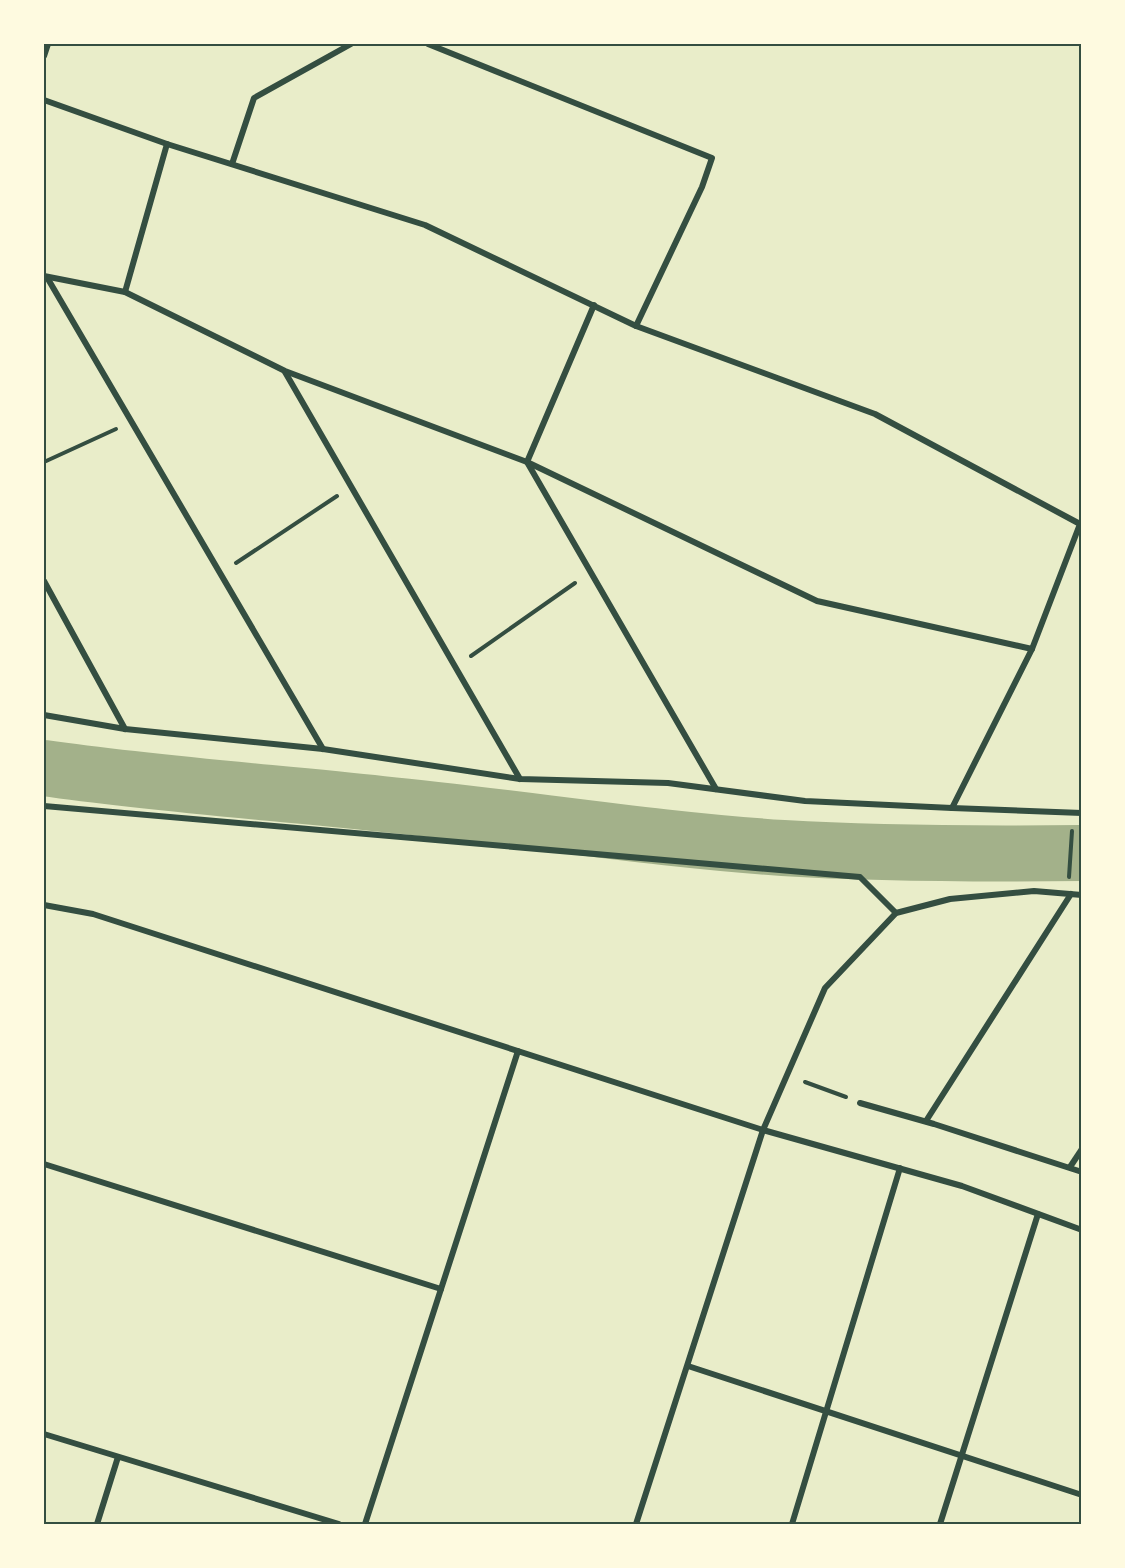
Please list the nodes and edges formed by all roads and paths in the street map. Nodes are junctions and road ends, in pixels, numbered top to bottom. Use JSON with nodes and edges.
{"nodes":[{"id":1,"x":48,"y":44,"type":"edge"},
{"id":2,"x":351,"y":44,"type":"edge"},
{"id":3,"x":428,"y":44,"type":"edge"},
{"id":4,"x":44,"y":56,"type":"edge"},
{"id":5,"x":44,"y":100,"type":"edge"},
{"id":6,"x":167,"y":144,"type":"junction"},
{"id":7,"x":232,"y":164,"type":"junction"},
{"id":8,"x":46,"y":277,"type":"edge"},
{"id":9,"x":125,"y":292,"type":"junction"},
{"id":10,"x":594,"y":305,"type":"junction"},
{"id":11,"x":636,"y":326,"type":"junction"},
{"id":12,"x":285,"y":371,"type":"junction"},
{"id":13,"x":132,"y":422,"type":"junction"},
{"id":14,"x":44,"y":462,"type":"edge"},
{"id":15,"x":527,"y":462,"type":"junction"},
{"id":16,"x":351,"y":487,"type":"junction"},
{"id":17,"x":590,"y":572,"type":"junction"},
{"id":18,"x":220,"y":573,"type":"junction"},
{"id":19,"x":44,"y":581,"type":"edge"},
{"id":20,"x":1032,"y":649,"type":"junction"},
{"id":21,"x":455,"y":667,"type":"junction"},
{"id":22,"x":44,"y":715,"type":"edge"},
{"id":23,"x":125,"y":729,"type":"junction"},
{"id":24,"x":323,"y":749,"type":"junction"},
{"id":25,"x":520,"y":779,"type":"junction"},
{"id":26,"x":716,"y":789,"type":"junction"},
{"id":27,"x":44,"y":806,"type":"edge"},
{"id":28,"x":952,"y":808,"type":"junction"},
{"id":29,"x":1074,"y":812,"type":"junction"},
{"id":30,"x":1082,"y":813,"type":"edge"},
{"id":31,"x":1069,"y":894,"type":"junction"},
{"id":32,"x":1082,"y":895,"type":"edge"},
{"id":33,"x":44,"y":905,"type":"edge"},
{"id":34,"x":896,"y":913,"type":"junction"},
{"id":35,"x":518,"y":1051,"type":"junction"},
{"id":36,"x":787,"y":1075,"type":"junction"},
{"id":37,"x":860,"y":1103,"type":"joint"},
{"id":38,"x":926,"y":1121,"type":"junction"},
{"id":39,"x":763,"y":1130,"type":"junction"},
{"id":40,"x":1082,"y":1149,"type":"edge"},
{"id":41,"x":44,"y":1164,"type":"edge"},
{"id":42,"x":1070,"y":1167,"type":"junction"},
{"id":43,"x":900,"y":1168,"type":"junction"},
{"id":44,"x":1082,"y":1172,"type":"edge"},
{"id":45,"x":1038,"y":1214,"type":"junction"},
{"id":46,"x":1082,"y":1230,"type":"edge"},
{"id":47,"x":441,"y":1289,"type":"junction"},
{"id":48,"x":688,"y":1366,"type":"junction"},
{"id":49,"x":828,"y":1412,"type":"junction"},
{"id":50,"x":44,"y":1434,"type":"edge"},
{"id":51,"x":960,"y":1455,"type":"junction"},
{"id":52,"x":118,"y":1457,"type":"junction"},
{"id":53,"x":1082,"y":1495,"type":"edge"},
{"id":54,"x":97,"y":1524,"type":"edge"},
{"id":55,"x":339,"y":1524,"type":"edge"},
{"id":56,"x":365,"y":1524,"type":"edge"},
{"id":57,"x":636,"y":1524,"type":"edge"},
{"id":58,"x":792,"y":1524,"type":"edge"},
{"id":59,"x":940,"y":1524,"type":"edge"}],
"edges":[{"from":1,"to":4,"type":"street"},
{"from":2,"to":7,"type":"street"},
{"from":3,"to":11,"type":"street"},
{"from":5,"to":6,"type":"street"},
{"from":6,"to":7,"type":"street"},
{"from":6,"to":9,"type":"street"},
{"from":7,"to":10,"type":"street"},
{"from":8,"to":9,"type":"street"},
{"from":8,"to":13,"type":"street"},
{"from":9,"to":12,"type":"street"},
{"from":10,"to":11,"type":"street"},
{"from":10,"to":15,"type":"street"},
{"from":11,"to":20,"type":"street"},
{"from":12,"to":15,"type":"street"},
{"from":12,"to":16,"type":"street"},
{"from":13,"to":14,"type":"path"},
{"from":13,"to":18,"type":"street"},
{"from":15,"to":17,"type":"street"},
{"from":15,"to":20,"type":"street"},
{"from":16,"to":18,"type":"path"},
{"from":16,"to":21,"type":"street"},
{"from":17,"to":21,"type":"path"},
{"from":17,"to":26,"type":"street"},
{"from":18,"to":24,"type":"street"},
{"from":19,"to":23,"type":"street"},
{"from":20,"to":28,"type":"street"},
{"from":21,"to":25,"type":"street"},
{"from":22,"to":23,"type":"street"},
{"from":23,"to":24,"type":"street"},
{"from":24,"to":25,"type":"street"},
{"from":25,"to":26,"type":"street"},
{"from":26,"to":28,"type":"street"},
{"from":27,"to":34,"type":"street"},
{"from":28,"to":29,"type":"street"},
{"from":29,"to":30,"type":"street"},
{"from":29,"to":31,"type":"path"},
{"from":31,"to":32,"type":"street"},
{"from":31,"to":34,"type":"street"},
{"from":31,"to":38,"type":"street"},
{"from":33,"to":35,"type":"street"},
{"from":34,"to":36,"type":"street"},
{"from":35,"to":39,"type":"street"},
{"from":35,"to":47,"type":"street"},
{"from":36,"to":37,"type":"path"},
{"from":36,"to":39,"type":"street"},
{"from":37,"to":38,"type":"street"},
{"from":38,"to":42,"type":"street"},
{"from":39,"to":43,"type":"street"},
{"from":39,"to":48,"type":"street"},
{"from":40,"to":42,"type":"street"},
{"from":41,"to":47,"type":"street"},
{"from":42,"to":44,"type":"street"},
{"from":43,"to":45,"type":"street"},
{"from":43,"to":49,"type":"street"},
{"from":45,"to":46,"type":"street"},
{"from":45,"to":51,"type":"street"},
{"from":47,"to":56,"type":"street"},
{"from":48,"to":49,"type":"street"},
{"from":48,"to":57,"type":"street"},
{"from":49,"to":51,"type":"street"},
{"from":49,"to":58,"type":"street"},
{"from":50,"to":52,"type":"street"},
{"from":51,"to":53,"type":"street"},
{"from":51,"to":59,"type":"street"},
{"from":52,"to":54,"type":"street"},
{"from":52,"to":55,"type":"street"}]}
